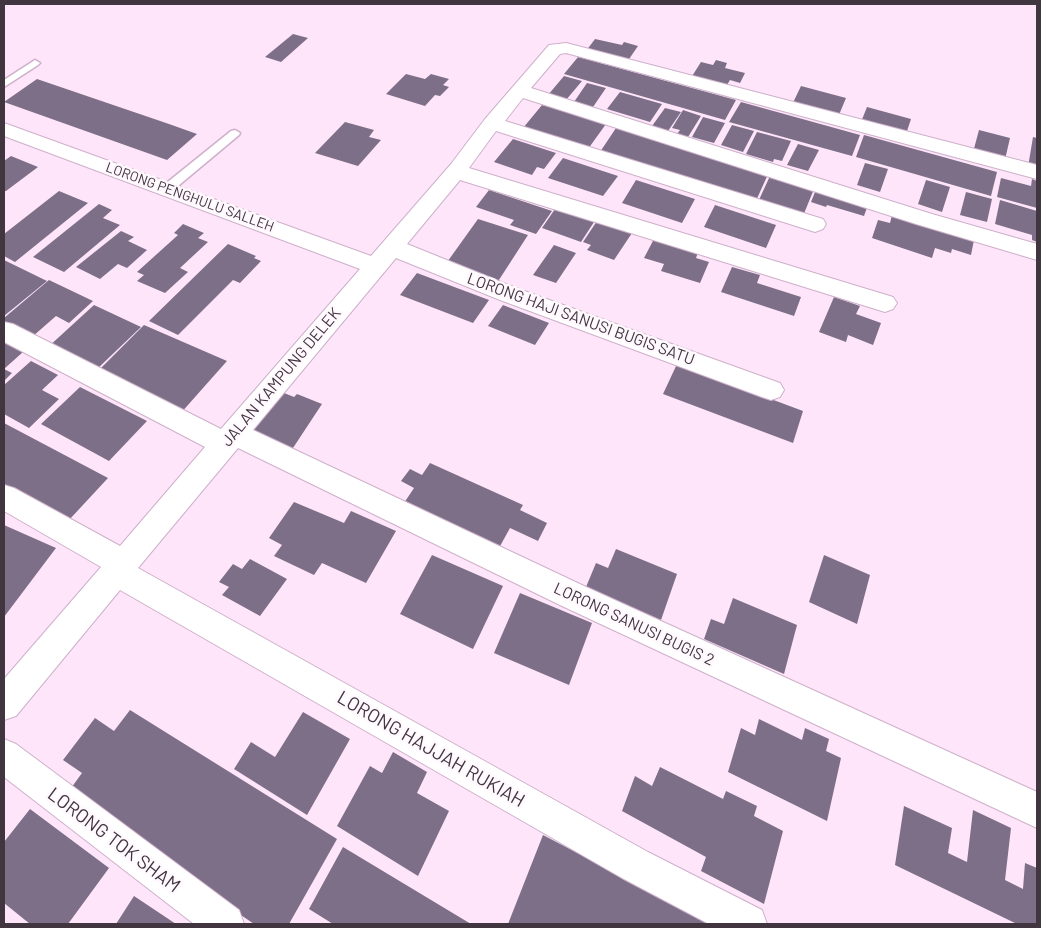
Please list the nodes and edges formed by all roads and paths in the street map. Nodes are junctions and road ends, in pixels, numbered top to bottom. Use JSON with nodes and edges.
{"nodes":[{"id":1,"x":35,"y":64,"type":"dead end"},
{"id":2,"x":4,"y":84,"type":"edge"},
{"id":3,"x":520,"y":91,"type":"junction"},
{"id":4,"x":492,"y":123,"type":"junction"},
{"id":5,"x":4,"y":129,"type":"edge"},
{"id":6,"x":235,"y":133,"type":"dead end"},
{"id":7,"x":460,"y":165,"type":"junction"},
{"id":8,"x":1037,"y":172,"type":"edge"},
{"id":9,"x":168,"y":188,"type":"junction"},
{"id":10,"x":815,"y":224,"type":"dead end"},
{"id":11,"x":754,"y":246,"type":"dead end"},
{"id":12,"x":1037,"y":252,"type":"edge"},
{"id":13,"x":383,"y":256,"type":"junction"},
{"id":14,"x":885,"y":304,"type":"dead end"},
{"id":15,"x":4,"y":331,"type":"edge"},
{"id":16,"x":771,"y":390,"type":"dead end"},
{"id":17,"x":229,"y":439,"type":"junction"},
{"id":18,"x":4,"y":497,"type":"edge"},
{"id":19,"x":119,"y":568,"type":"junction"},
{"id":20,"x":4,"y":704,"type":"edge"},
{"id":21,"x":4,"y":756,"type":"edge"},
{"id":22,"x":1037,"y":810,"type":"edge"},
{"id":23,"x":225,"y":924,"type":"edge"},
{"id":24,"x":748,"y":924,"type":"edge"}],
"edges":[{"from":1,"to":2,"type":"lane"},
{"from":3,"to":4,"type":"street","name":"JALAN KAMPUNG DELEK"},
{"from":3,"to":8,"type":"street","name":"JALAN KAMPUNG DELEK"},
{"from":3,"to":12,"type":"street"},
{"from":4,"to":7,"type":"street","name":"JALAN KAMPUNG DELEK"},
{"from":4,"to":10,"type":"street"},
{"from":5,"to":9,"type":"street","name":"LORONG PENGHULU SALLEH"},
{"from":6,"to":9,"type":"lane"},
{"from":7,"to":11,"type":"street"},
{"from":7,"to":13,"type":"street","name":"JALAN KAMPUNG DELEK"},
{"from":7,"to":14,"type":"street"},
{"from":9,"to":13,"type":"street","name":"LORONG PENGHULU SALLEH"},
{"from":13,"to":16,"type":"street","name":"LORONG HAJI SANUSI BUGIS SATU"},
{"from":13,"to":17,"type":"street","name":"JALAN KAMPUNG DELEK"},
{"from":15,"to":17,"type":"street","name":"LORONG SANUSI BUGIS 2"},
{"from":17,"to":19,"type":"street","name":"JALAN KAMPUNG DELEK"},
{"from":17,"to":22,"type":"street","name":"LORONG SANUSI BUGIS 2"},
{"from":18,"to":19,"type":"street","name":"LORONG HAJJAH RUKIAH"},
{"from":19,"to":20,"type":"street","name":"JALAN KAMPUNG DELEK"},
{"from":19,"to":24,"type":"street","name":"LORONG HAJJAH RUKIAH"},
{"from":21,"to":23,"type":"street","name":"LORONG TOK SHAM"}]}
